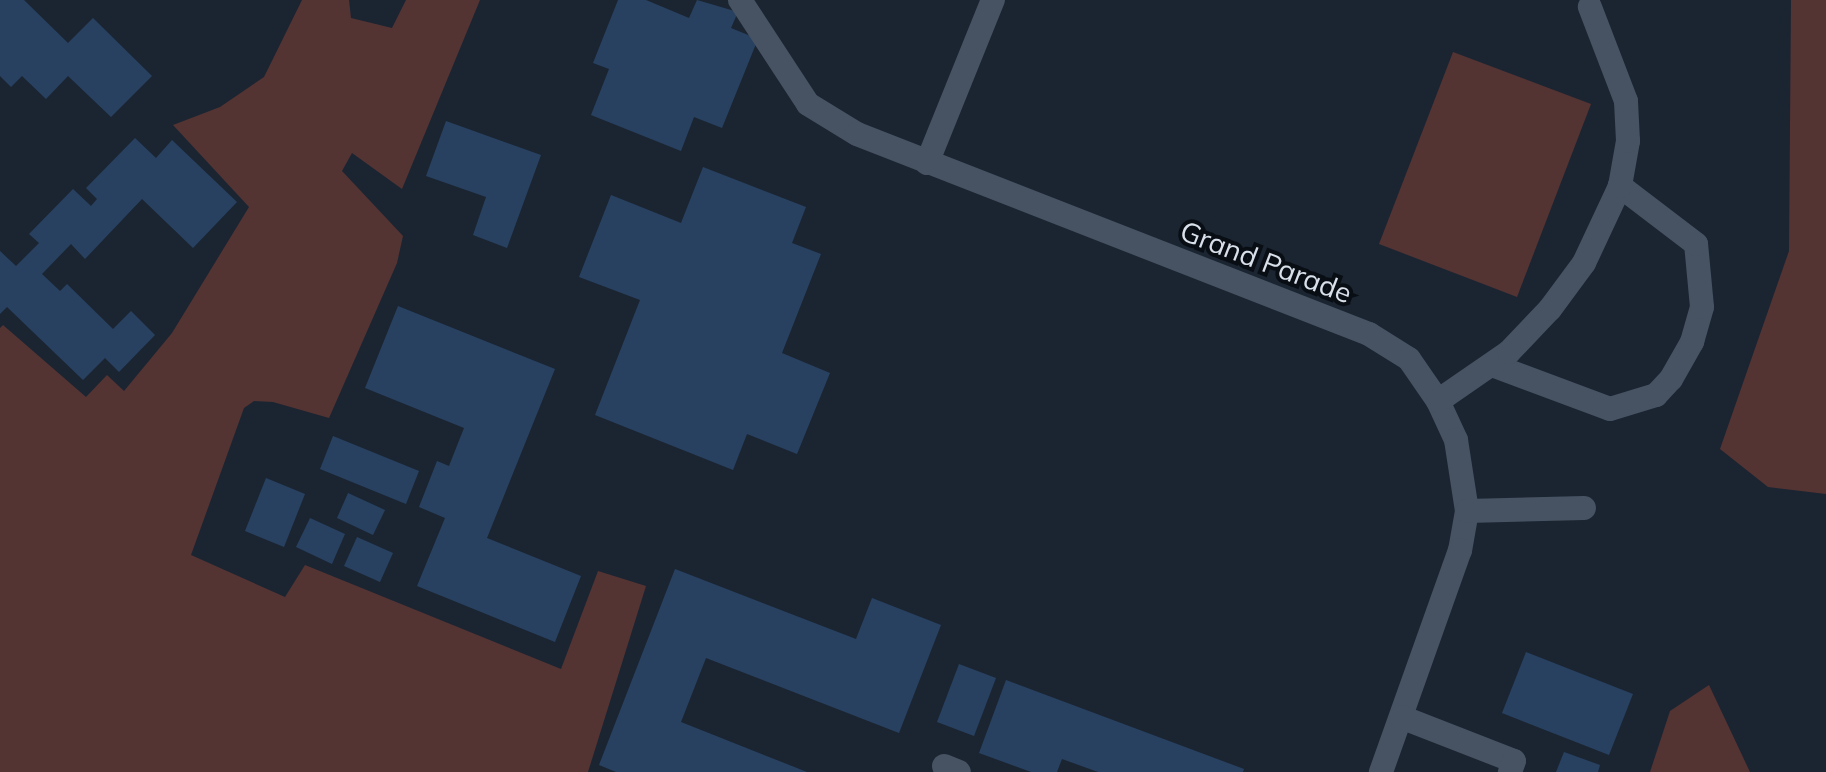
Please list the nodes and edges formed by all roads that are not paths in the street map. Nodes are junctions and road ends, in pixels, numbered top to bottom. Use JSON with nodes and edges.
{"nodes":[{"id":1,"x":740,"y":0,"type":"edge"},
{"id":2,"x":993,"y":0,"type":"edge"},
{"id":3,"x":1590,"y":7,"type":"dead end"},
{"id":4,"x":927,"y":163,"type":"junction"},
{"id":5,"x":1620,"y":186,"type":"junction"},
{"id":6,"x":1492,"y":365,"type":"junction"},
{"id":7,"x":1438,"y":401,"type":"junction"},
{"id":8,"x":1584,"y":508,"type":"dead end"},
{"id":9,"x":1467,"y":511,"type":"junction"},
{"id":10,"x":1401,"y":717,"type":"junction"},
{"id":11,"x":1381,"y":772,"type":"edge"},
{"id":12,"x":1510,"y":772,"type":"edge"}],
"edges":[{"from":1,"to":4,"type":"street","name":"Grand Parade"},
{"from":2,"to":4,"type":"street"},
{"from":3,"to":5,"type":"street"},
{"from":4,"to":7,"type":"street","name":"Grand Parade"},
{"from":5,"to":6,"type":"street"},
{"from":5,"to":6,"type":"street"},
{"from":6,"to":7,"type":"street"},
{"from":7,"to":9,"type":"street","name":"Grand Parade"},
{"from":8,"to":9,"type":"street"},
{"from":9,"to":10,"type":"street","name":"Grand Parade"},
{"from":10,"to":11,"type":"street","name":"Grand Parade"},
{"from":10,"to":12,"type":"street"}]}
